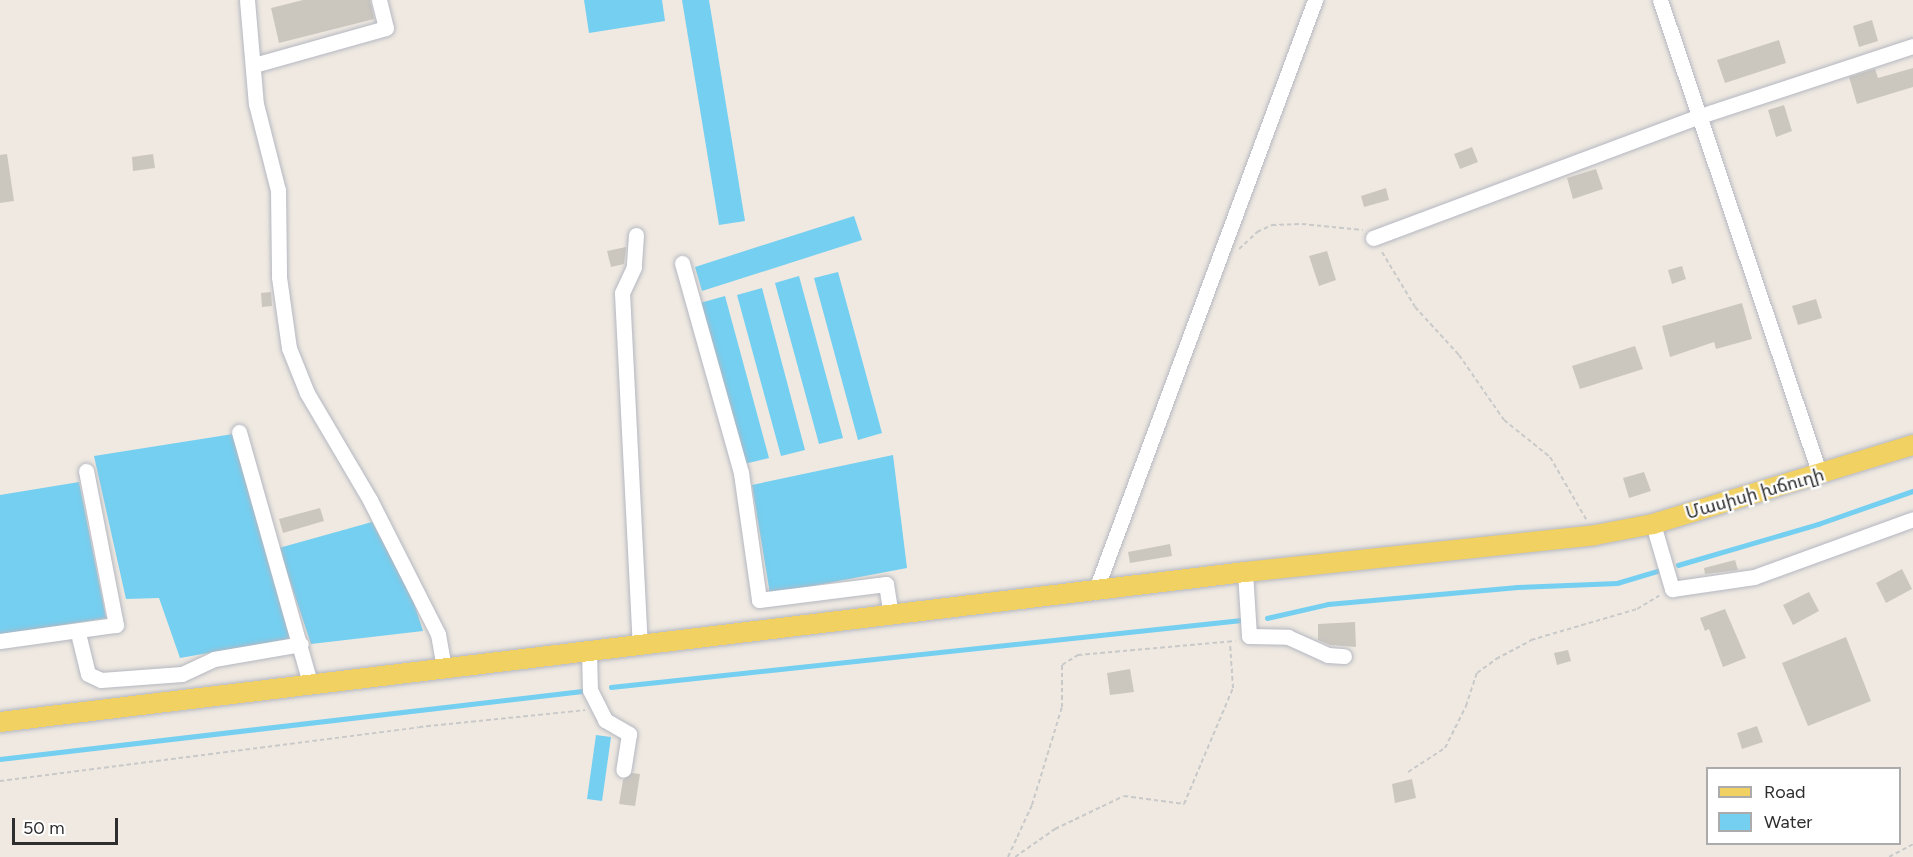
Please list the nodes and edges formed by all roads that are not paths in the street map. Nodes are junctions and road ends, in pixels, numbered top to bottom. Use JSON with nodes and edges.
{"nodes":[{"id":1,"x":247,"y":0,"type":"edge"},
{"id":2,"x":379,"y":0,"type":"edge"},
{"id":3,"x":1315,"y":0,"type":"edge"},
{"id":4,"x":1660,"y":0,"type":"edge"},
{"id":5,"x":1913,"y":46,"type":"edge"},
{"id":6,"x":254,"y":64,"type":"junction"},
{"id":7,"x":1700,"y":116,"type":"junction"},
{"id":8,"x":636,"y":235,"type":"dead end"},
{"id":9,"x":1373,"y":238,"type":"road end"},
{"id":10,"x":682,"y":263,"type":"dead end"},
{"id":11,"x":239,"y":432,"type":"dead end"},
{"id":12,"x":1913,"y":445,"type":"edge"},
{"id":13,"x":86,"y":471,"type":"dead end"},
{"id":14,"x":1820,"y":475,"type":"junction"},
{"id":15,"x":1913,"y":519,"type":"edge"},
{"id":16,"x":1653,"y":524,"type":"junction"},
{"id":17,"x":1245,"y":572,"type":"junction"},
{"id":18,"x":1095,"y":592,"type":"junction"},
{"id":19,"x":891,"y":616,"type":"junction"},
{"id":20,"x":78,"y":633,"type":"junction"},
{"id":21,"x":0,"y":641,"type":"edge"},
{"id":22,"x":301,"y":644,"type":"junction"},
{"id":23,"x":640,"y":644,"type":"junction"},
{"id":24,"x":589,"y":650,"type":"junction"},
{"id":25,"x":1344,"y":656,"type":"dead end"},
{"id":26,"x":444,"y":668,"type":"junction"},
{"id":27,"x":310,"y":683,"type":"junction"},
{"id":28,"x":0,"y":722,"type":"edge"},
{"id":29,"x":623,"y":770,"type":"dead end"}],
"edges":[{"from":1,"to":6,"type":"street"},
{"from":2,"to":6,"type":"street"},
{"from":3,"to":18,"type":"street"},
{"from":4,"to":7,"type":"street"},
{"from":5,"to":7,"type":"street"},
{"from":6,"to":26,"type":"street"},
{"from":7,"to":9,"type":"street"},
{"from":7,"to":14,"type":"street"},
{"from":8,"to":23,"type":"street"},
{"from":10,"to":19,"type":"street"},
{"from":11,"to":22,"type":"street"},
{"from":12,"to":14,"type":"main road","name":"Մասիսի խճուղի"},
{"from":13,"to":20,"type":"street"},
{"from":14,"to":16,"type":"main road","name":"Մասիսի խճուղի"},
{"from":15,"to":16,"type":"street"},
{"from":16,"to":17,"type":"main road","name":"Մասիսի խճուղի"},
{"from":17,"to":18,"type":"main road","name":"Մասիսի խճուղի"},
{"from":17,"to":25,"type":"street"},
{"from":18,"to":19,"type":"main road","name":"Մասիսի խճուղի"},
{"from":19,"to":23,"type":"main road","name":"Մասիսի խճուղի"},
{"from":20,"to":21,"type":"street"},
{"from":20,"to":22,"type":"street"},
{"from":22,"to":27,"type":"street"},
{"from":23,"to":24,"type":"main road","name":"Մասիսի խճուղի"},
{"from":24,"to":26,"type":"main road","name":"Մասիսի խճուղի"},
{"from":24,"to":29,"type":"street"},
{"from":26,"to":27,"type":"main road","name":"Մասիսի խճուղի"},
{"from":27,"to":28,"type":"main road","name":"Մասիսի խճուղի"}]}
